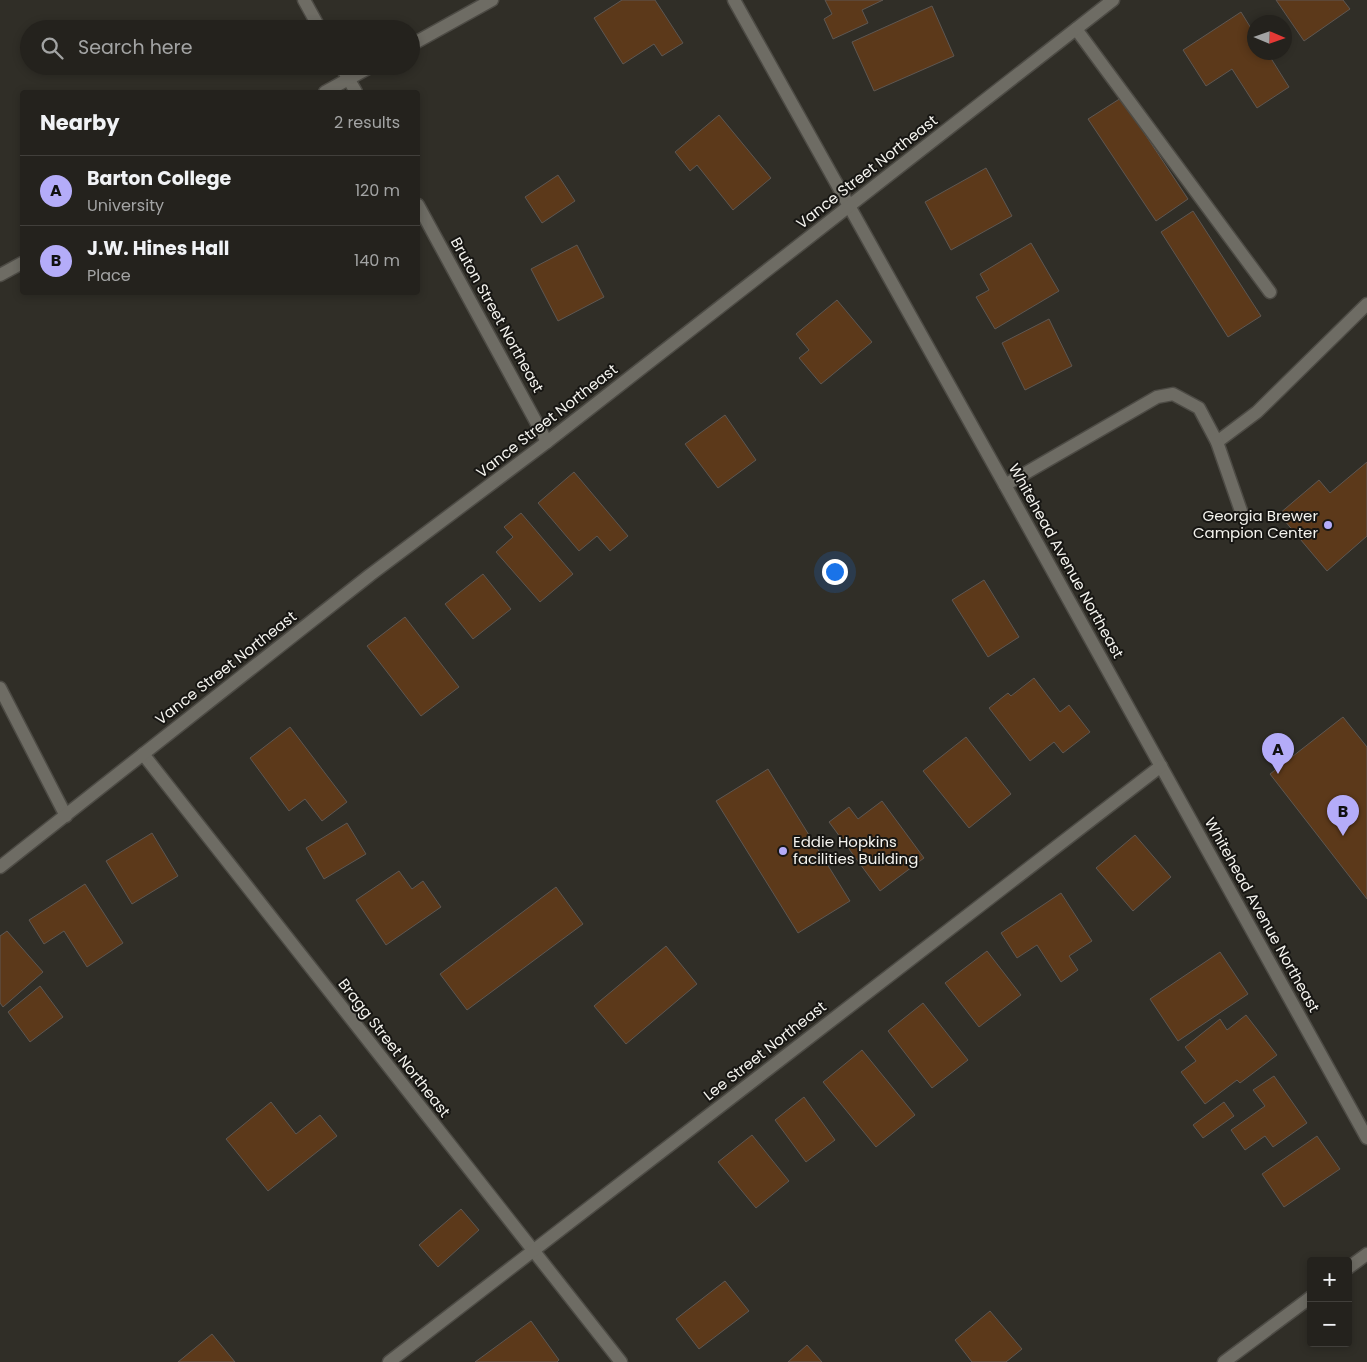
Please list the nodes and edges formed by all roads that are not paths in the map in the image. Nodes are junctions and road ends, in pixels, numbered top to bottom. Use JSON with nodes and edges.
{"nodes":[{"id":1,"x":304,"y":0,"type":"edge"},
{"id":2,"x":492,"y":0,"type":"edge"},
{"id":3,"x":734,"y":0,"type":"edge"},
{"id":4,"x":1113,"y":0,"type":"edge"},
{"id":5,"x":315,"y":20,"type":"edge"},
{"id":6,"x":1076,"y":29,"type":"junction"},
{"id":7,"x":420,"y":40,"type":"edge"},
{"id":8,"x":346,"y":75,"type":"edge"},
{"id":9,"x":357,"y":75,"type":"edge"},
{"id":10,"x":349,"y":80,"type":"junction"},
{"id":11,"x":329,"y":90,"type":"edge"},
{"id":12,"x":355,"y":90,"type":"edge"},
{"id":13,"x":850,"y":206,"type":"junction"},
{"id":14,"x":420,"y":209,"type":"edge"},
{"id":15,"x":20,"y":263,"type":"edge"},
{"id":16,"x":0,"y":275,"type":"edge"},
{"id":17,"x":1270,"y":292,"type":"dead end"},
{"id":18,"x":1367,"y":304,"type":"edge"},
{"id":19,"x":548,"y":442,"type":"junction"},
{"id":20,"x":1217,"y":442,"type":"junction"},
{"id":21,"x":1005,"y":486,"type":"junction"},
{"id":22,"x":1241,"y":511,"type":"dead end"},
{"id":23,"x":0,"y":688,"type":"edge"},
{"id":24,"x":142,"y":754,"type":"junction"},
{"id":25,"x":1161,"y":766,"type":"junction"},
{"id":26,"x":66,"y":816,"type":"junction"},
{"id":27,"x":0,"y":867,"type":"edge"},
{"id":28,"x":1367,"y":1138,"type":"edge"},
{"id":29,"x":533,"y":1251,"type":"junction"},
{"id":30,"x":1367,"y":1254,"type":"edge"},
{"id":31,"x":1352,"y":1265,"type":"edge"},
{"id":32,"x":1307,"y":1300,"type":"edge"},
{"id":33,"x":389,"y":1362,"type":"edge"},
{"id":34,"x":621,"y":1362,"type":"edge"},
{"id":35,"x":1224,"y":1362,"type":"edge"}],
"edges":[{"from":1,"to":5,"type":"street"},
{"from":2,"to":7,"type":"street"},
{"from":3,"to":13,"type":"street","name":"Whitehead Avenue Northeast"},
{"from":4,"to":6,"type":"street","name":"Vance Street Northeast"},
{"from":6,"to":13,"type":"street","name":"Vance Street Northeast"},
{"from":6,"to":17,"type":"street"},
{"from":8,"to":10,"type":"street"},
{"from":9,"to":10,"type":"street"},
{"from":10,"to":11,"type":"street"},
{"from":10,"to":12,"type":"street"},
{"from":13,"to":19,"type":"street","name":"Vance Street Northeast"},
{"from":13,"to":21,"type":"street","name":"Whitehead Avenue Northeast"},
{"from":14,"to":19,"type":"street","name":"Bruton Street Northeast"},
{"from":15,"to":16,"type":"street"},
{"from":18,"to":20,"type":"street"},
{"from":19,"to":24,"type":"street","name":"Vance Street Northeast"},
{"from":20,"to":21,"type":"street"},
{"from":20,"to":22,"type":"street"},
{"from":21,"to":25,"type":"street","name":"Whitehead Avenue Northeast"},
{"from":23,"to":26,"type":"street"},
{"from":24,"to":26,"type":"street","name":"Vance Street Northeast"},
{"from":24,"to":29,"type":"street","name":"Bragg Street Northeast"},
{"from":25,"to":28,"type":"street","name":"Whitehead Avenue Northeast"},
{"from":25,"to":29,"type":"street","name":"Lee Street Northeast"},
{"from":26,"to":27,"type":"street","name":"Vance Street Northeast"},
{"from":29,"to":33,"type":"street","name":"Lee Street Northeast"},
{"from":29,"to":34,"type":"street","name":"Bragg Street Northeast"},
{"from":30,"to":31,"type":"street"},
{"from":32,"to":35,"type":"street"}]}
